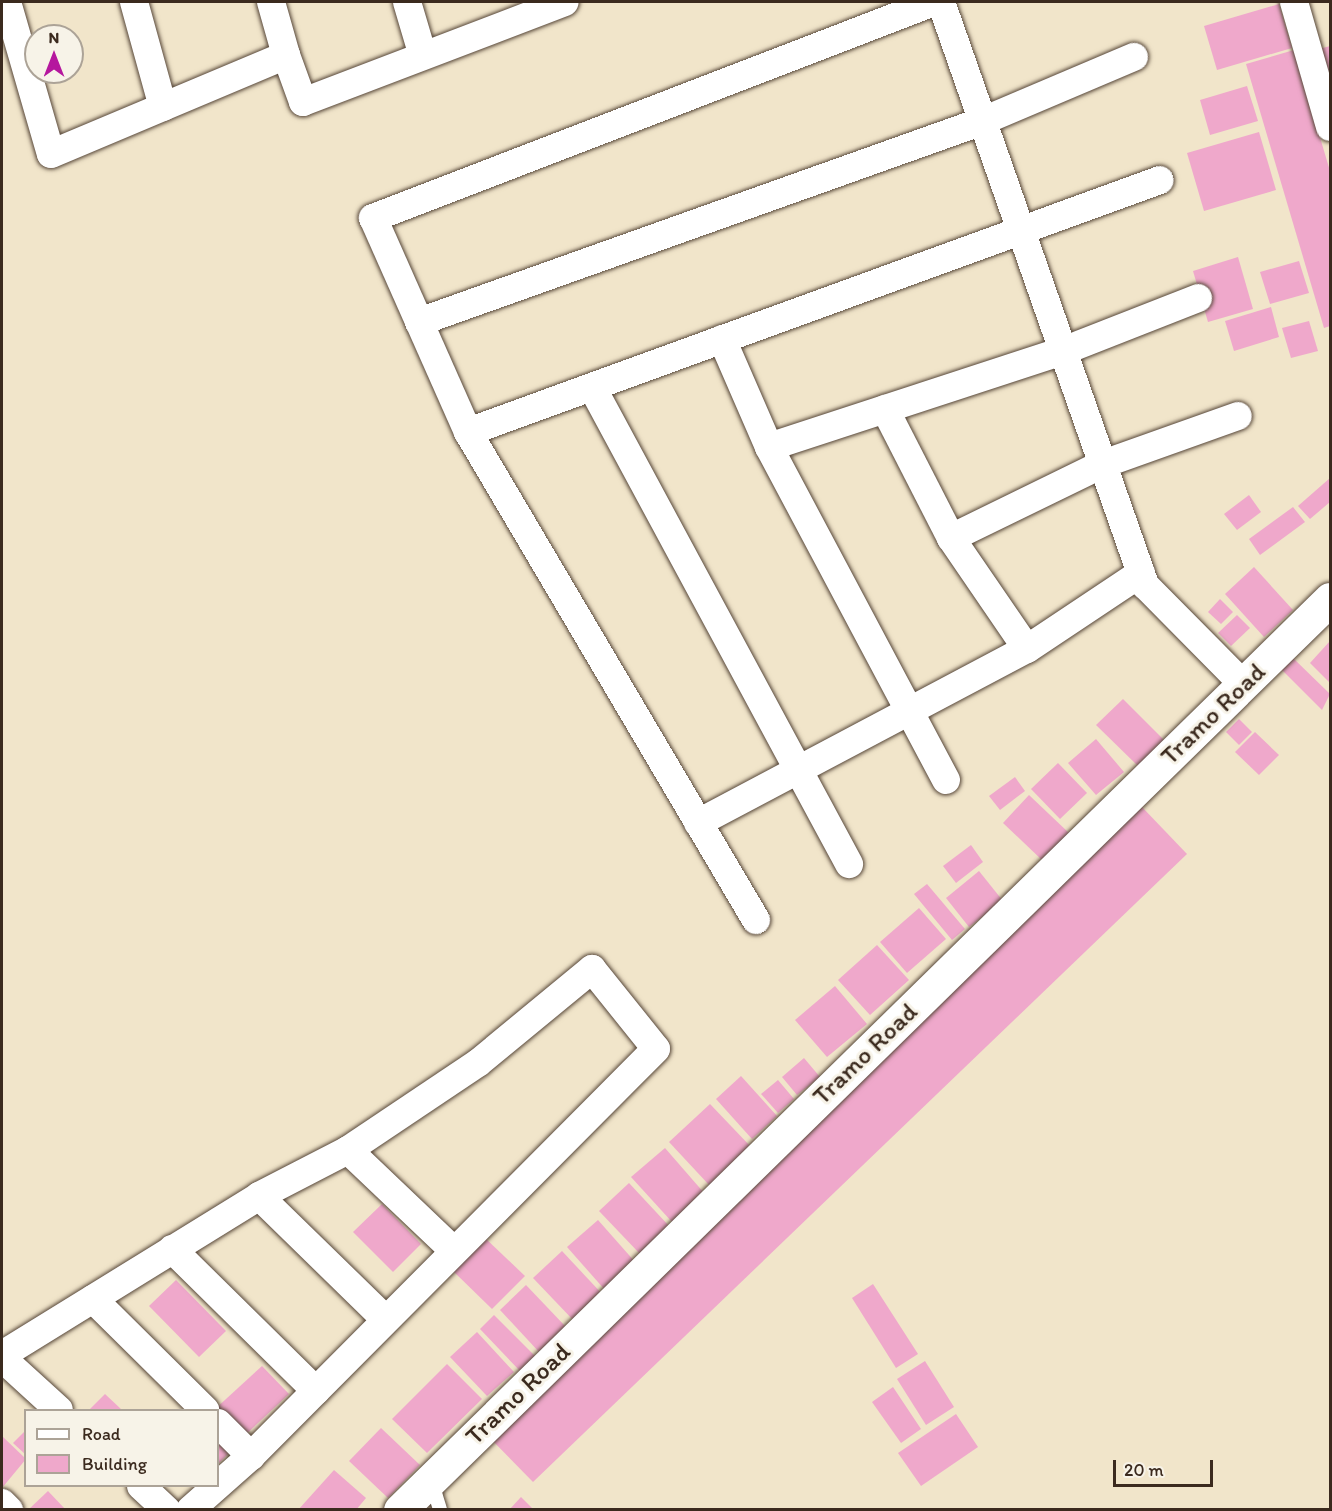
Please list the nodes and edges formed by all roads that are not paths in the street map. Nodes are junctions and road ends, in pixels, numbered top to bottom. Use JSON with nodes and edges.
{"nodes":[{"id":1,"x":7,"y":2,"type":"edge"},
{"id":2,"x":134,"y":2,"type":"edge"},
{"id":3,"x":271,"y":2,"type":"edge"},
{"id":4,"x":407,"y":2,"type":"edge"},
{"id":5,"x":933,"y":2,"type":"edge"},
{"id":6,"x":941,"y":2,"type":"edge"},
{"id":7,"x":1294,"y":2,"type":"edge"},
{"id":8,"x":552,"y":4,"type":"edge"},
{"id":9,"x":286,"y":55,"type":"junction"},
{"id":10,"x":423,"y":56,"type":"junction"},
{"id":11,"x":1134,"y":57,"type":"dead end"},
{"id":12,"x":163,"y":107,"type":"junction"},
{"id":13,"x":983,"y":121,"type":"junction"},
{"id":14,"x":1330,"y":127,"type":"edge"},
{"id":15,"x":1160,"y":180,"type":"dead end"},
{"id":16,"x":1021,"y":231,"type":"junction"},
{"id":17,"x":1198,"y":298,"type":"dead end"},
{"id":18,"x":419,"y":322,"type":"junction"},
{"id":19,"x":722,"y":339,"type":"junction"},
{"id":20,"x":1063,"y":351,"type":"junction"},
{"id":21,"x":592,"y":387,"type":"junction"},
{"id":22,"x":885,"y":410,"type":"junction"},
{"id":23,"x":1238,"y":416,"type":"dead end"},
{"id":24,"x":468,"y":432,"type":"junction"},
{"id":25,"x":769,"y":447,"type":"junction"},
{"id":26,"x":1103,"y":464,"type":"junction"},
{"id":27,"x":951,"y":538,"type":"junction"},
{"id":28,"x":1141,"y":573,"type":"junction"},
{"id":29,"x":1330,"y":599,"type":"edge"},
{"id":30,"x":1026,"y":649,"type":"junction"},
{"id":31,"x":1243,"y":684,"type":"junction"},
{"id":32,"x":910,"y":712,"type":"junction"},
{"id":33,"x":798,"y":769,"type":"junction"},
{"id":34,"x":946,"y":780,"type":"dead end"},
{"id":35,"x":699,"y":823,"type":"junction"},
{"id":36,"x":849,"y":864,"type":"dead end"},
{"id":37,"x":756,"y":920,"type":"dead end"},
{"id":38,"x":348,"y":1150,"type":"junction"},
{"id":39,"x":259,"y":1196,"type":"junction"},
{"id":40,"x":172,"y":1249,"type":"junction"},
{"id":41,"x":454,"y":1251,"type":"junction"},
{"id":42,"x":93,"y":1299,"type":"junction"},
{"id":43,"x":386,"y":1320,"type":"junction"},
{"id":44,"x":2,"y":1357,"type":"edge"},
{"id":45,"x":316,"y":1391,"type":"junction"},
{"id":46,"x":58,"y":1409,"type":"edge"},
{"id":47,"x":204,"y":1409,"type":"edge"},
{"id":48,"x":219,"y":1424,"type":"edge"},
{"id":49,"x":251,"y":1456,"type":"junction"},
{"id":50,"x":219,"y":1484,"type":"edge"},
{"id":51,"x":143,"y":1487,"type":"edge"},
{"id":52,"x":215,"y":1487,"type":"edge"},
{"id":53,"x":435,"y":1495,"type":"edge"},
{"id":54,"x":2,"y":1503,"type":"edge"},
{"id":55,"x":9,"y":1509,"type":"edge"},
{"id":56,"x":167,"y":1509,"type":"edge"},
{"id":57,"x":190,"y":1509,"type":"edge"},
{"id":58,"x":400,"y":1509,"type":"edge"}],
"edges":[{"from":1,"to":12,"type":"street"},
{"from":2,"to":12,"type":"street"},
{"from":3,"to":9,"type":"street"},
{"from":4,"to":10,"type":"street"},
{"from":5,"to":18,"type":"street"},
{"from":6,"to":13,"type":"street"},
{"from":7,"to":14,"type":"street"},
{"from":8,"to":10,"type":"street"},
{"from":9,"to":10,"type":"street"},
{"from":9,"to":12,"type":"street"},
{"from":11,"to":13,"type":"street"},
{"from":13,"to":16,"type":"street"},
{"from":13,"to":18,"type":"street"},
{"from":15,"to":16,"type":"street"},
{"from":16,"to":19,"type":"street"},
{"from":16,"to":20,"type":"street"},
{"from":17,"to":20,"type":"street"},
{"from":18,"to":24,"type":"street"},
{"from":19,"to":21,"type":"street"},
{"from":19,"to":25,"type":"street"},
{"from":20,"to":22,"type":"street"},
{"from":20,"to":26,"type":"street"},
{"from":21,"to":24,"type":"street"},
{"from":21,"to":33,"type":"street"},
{"from":22,"to":25,"type":"street"},
{"from":22,"to":27,"type":"street"},
{"from":23,"to":26,"type":"street"},
{"from":24,"to":35,"type":"street"},
{"from":25,"to":32,"type":"street"},
{"from":26,"to":27,"type":"street"},
{"from":26,"to":28,"type":"street"},
{"from":27,"to":30,"type":"street"},
{"from":28,"to":30,"type":"street"},
{"from":28,"to":31,"type":"street"},
{"from":29,"to":31,"type":"street","name":"Tramo Road"},
{"from":30,"to":32,"type":"street"},
{"from":31,"to":53,"type":"street","name":"Tramo Road"},
{"from":32,"to":33,"type":"street"},
{"from":32,"to":34,"type":"street"},
{"from":33,"to":35,"type":"street"},
{"from":33,"to":36,"type":"street"},
{"from":35,"to":37,"type":"street"},
{"from":38,"to":39,"type":"street"},
{"from":38,"to":41,"type":"street"},
{"from":38,"to":41,"type":"street"},
{"from":39,"to":40,"type":"street"},
{"from":39,"to":43,"type":"street"},
{"from":40,"to":42,"type":"street"},
{"from":40,"to":45,"type":"street"},
{"from":41,"to":43,"type":"street"},
{"from":42,"to":44,"type":"street"},
{"from":42,"to":47,"type":"street"},
{"from":43,"to":45,"type":"street"},
{"from":44,"to":46,"type":"street"},
{"from":45,"to":49,"type":"street"},
{"from":48,"to":49,"type":"street"},
{"from":49,"to":50,"type":"street"},
{"from":51,"to":56,"type":"street"},
{"from":52,"to":57,"type":"street"},
{"from":53,"to":58,"type":"street","name":"Tramo Road"},
{"from":54,"to":55,"type":"street"}]}
